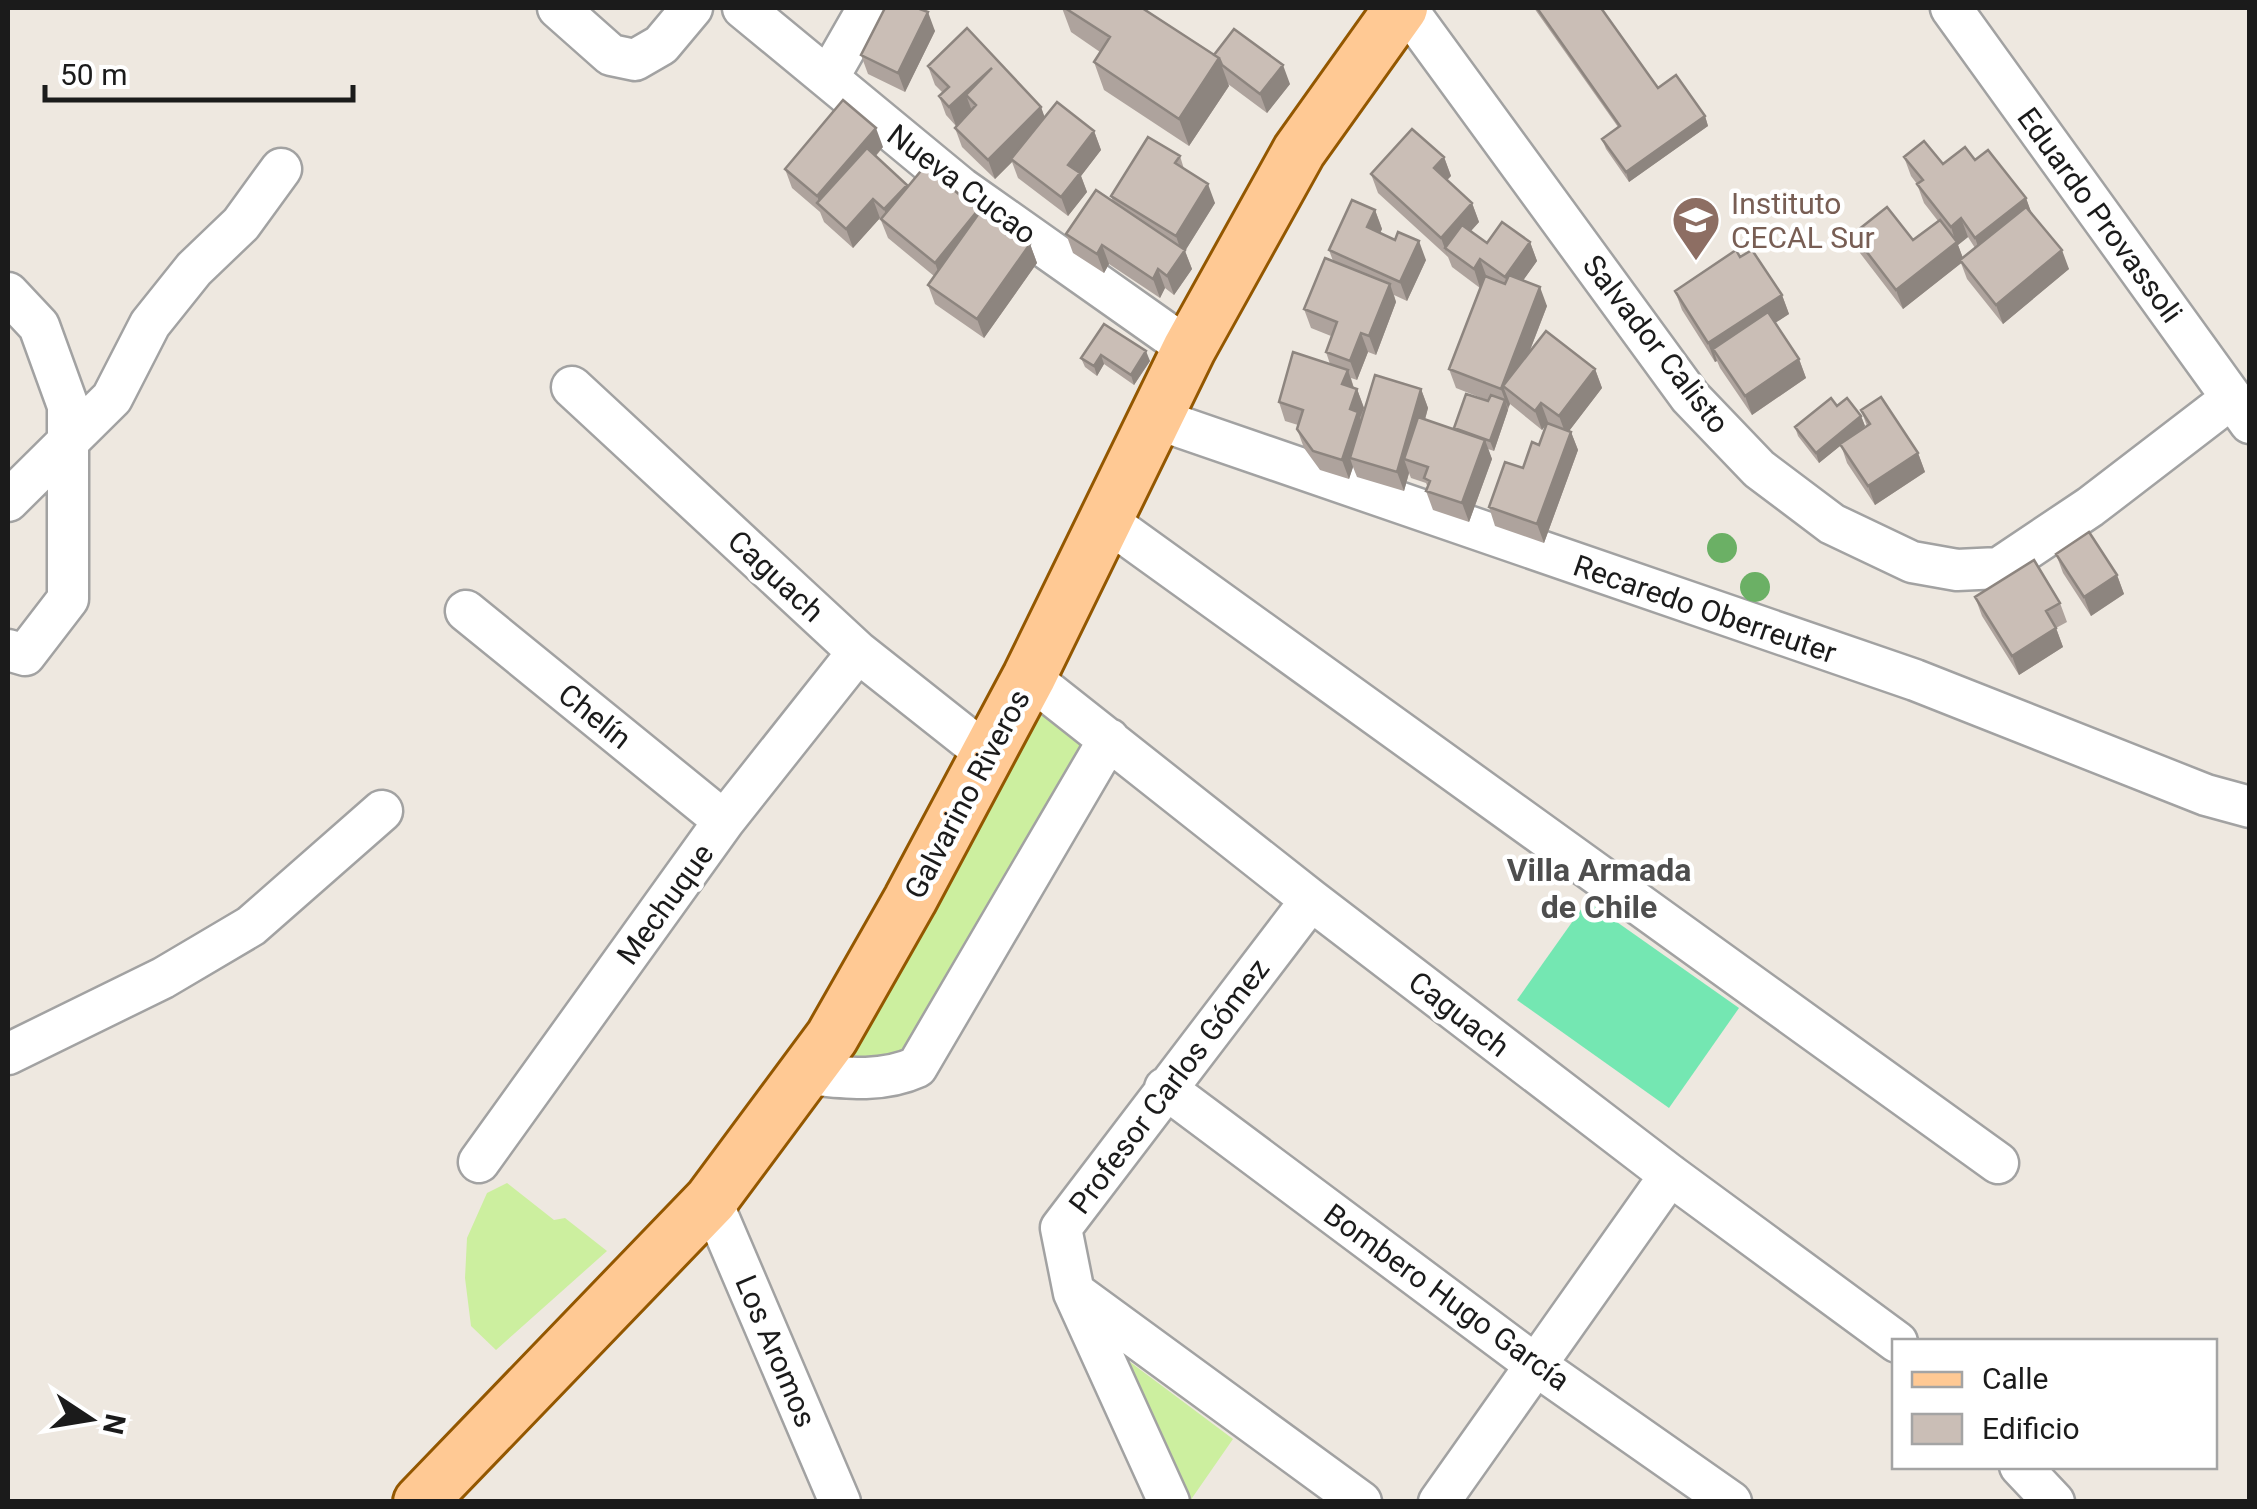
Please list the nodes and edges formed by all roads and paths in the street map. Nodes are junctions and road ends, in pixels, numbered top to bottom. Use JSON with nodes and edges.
{"nodes":[{"id":1,"x":558,"y":8,"type":"edge"},
{"id":2,"x":692,"y":8,"type":"edge"},
{"id":3,"x":742,"y":8,"type":"edge"},
{"id":4,"x":868,"y":8,"type":"edge"},
{"id":5,"x":1404,"y":8,"type":"edge"},
{"id":6,"x":1951,"y":8,"type":"edge"},
{"id":7,"x":828,"y":78,"type":"junction"},
{"id":8,"x":281,"y":169,"type":"dead end"},
{"id":9,"x":8,"y":293,"type":"edge"},
{"id":10,"x":1189,"y":349,"type":"junction"},
{"id":11,"x":572,"y":387,"type":"dead end"},
{"id":12,"x":2241,"y":410,"type":"edge"},
{"id":13,"x":1157,"y":419,"type":"junction"},
{"id":14,"x":66,"y":444,"type":"junction"},
{"id":15,"x":8,"y":501,"type":"edge"},
{"id":16,"x":1106,"y":521,"type":"junction"},
{"id":17,"x":466,"y":611,"type":"dead end"},
{"id":18,"x":8,"y":650,"type":"edge"},
{"id":19,"x":858,"y":652,"type":"junction"},
{"id":20,"x":1029,"y":677,"type":"junction"},
{"id":21,"x":1109,"y":739,"type":"junction"},
{"id":22,"x":988,"y":755,"type":"junction"},
{"id":23,"x":2250,"y":807,"type":"edge"},
{"id":24,"x":382,"y":811,"type":"dead end"},
{"id":25,"x":724,"y":822,"type":"junction"},
{"id":26,"x":1311,"y":900,"type":"junction"},
{"id":27,"x":8,"y":1054,"type":"edge"},
{"id":28,"x":807,"y":1074,"type":"junction"},
{"id":29,"x":1165,"y":1088,"type":"junction"},
{"id":30,"x":479,"y":1162,"type":"dead end"},
{"id":31,"x":1998,"y":1162,"type":"dead end"},
{"id":32,"x":1670,"y":1175,"type":"junction"},
{"id":33,"x":711,"y":1200,"type":"junction"},
{"id":34,"x":1074,"y":1292,"type":"junction"},
{"id":35,"x":1893,"y":1339,"type":"edge"},
{"id":36,"x":1537,"y":1366,"type":"junction"},
{"id":37,"x":2023,"y":1469,"type":"edge"},
{"id":38,"x":420,"y":1502,"type":"edge"},
{"id":39,"x":840,"y":1502,"type":"edge"},
{"id":40,"x":1170,"y":1502,"type":"edge"},
{"id":41,"x":1361,"y":1502,"type":"edge"},
{"id":42,"x":1438,"y":1502,"type":"edge"},
{"id":43,"x":1732,"y":1502,"type":"edge"},
{"id":44,"x":2054,"y":1502,"type":"edge"}],
"edges":[{"from":1,"to":2,"type":"street"},
{"from":3,"to":7,"type":"street","name":"Nueva Cucao"},
{"from":4,"to":7,"type":"street"},
{"from":5,"to":10,"type":"main road","name":"Galvarino Riveros"},
{"from":5,"to":12,"type":"street","name":"Salvador Calisto"},
{"from":6,"to":12,"type":"street","name":"Eduardo Provassoli"},
{"from":7,"to":10,"type":"street","name":"Nueva Cucao"},
{"from":8,"to":14,"type":"street"},
{"from":9,"to":14,"type":"street"},
{"from":10,"to":13,"type":"main road","name":"Galvarino Riveros"},
{"from":11,"to":19,"type":"street","name":"Caguach"},
{"from":13,"to":16,"type":"main road","name":"Galvarino Riveros"},
{"from":13,"to":23,"type":"street","name":"Recaredo Oberreuter"},
{"from":14,"to":15,"type":"street"},
{"from":14,"to":18,"type":"street"},
{"from":16,"to":20,"type":"main road","name":"Galvarino Riveros"},
{"from":16,"to":31,"type":"street"},
{"from":17,"to":25,"type":"street","name":"Chelín"},
{"from":19,"to":22,"type":"street","name":"Caguach"},
{"from":19,"to":25,"type":"street","name":"Mechuque"},
{"from":20,"to":21,"type":"street","name":"Caguach"},
{"from":20,"to":22,"type":"main road","name":"Galvarino Riveros"},
{"from":21,"to":26,"type":"street","name":"Caguach"},
{"from":21,"to":28,"type":"street"},
{"from":22,"to":28,"type":"main road","name":"Galvarino Riveros"},
{"from":24,"to":27,"type":"street"},
{"from":25,"to":30,"type":"street","name":"Mechuque"},
{"from":26,"to":29,"type":"street","name":"Profesor Carlos Gómez"},
{"from":26,"to":32,"type":"street","name":"Caguach"},
{"from":28,"to":33,"type":"main road","name":"Galvarino Riveros"},
{"from":29,"to":34,"type":"street","name":"Profesor Carlos Gómez"},
{"from":29,"to":36,"type":"street","name":"Bombero Hugo García"},
{"from":32,"to":35,"type":"street","name":"Caguach"},
{"from":32,"to":36,"type":"street"},
{"from":33,"to":38,"type":"main road","name":"Galvarino Riveros"},
{"from":33,"to":39,"type":"street","name":"Los Aromos"},
{"from":34,"to":40,"type":"street","name":"Profesor Carlos Gómez"},
{"from":34,"to":41,"type":"street"},
{"from":36,"to":42,"type":"street"},
{"from":36,"to":43,"type":"street","name":"Bombero Hugo García"},
{"from":37,"to":44,"type":"street"}]}
